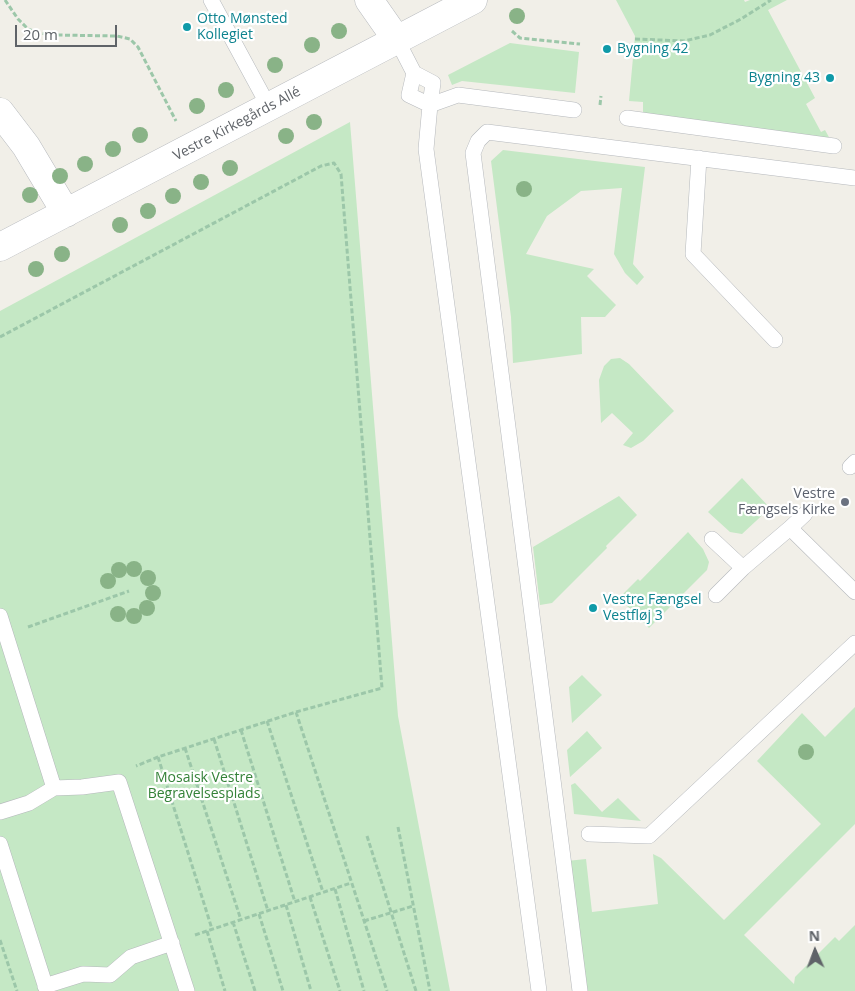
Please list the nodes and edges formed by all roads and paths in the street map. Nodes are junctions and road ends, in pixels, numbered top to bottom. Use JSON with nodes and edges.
{"nodes":[{"id":1,"x":5,"y":0,"type":"edge"},
{"id":2,"x":211,"y":0,"type":"edge"},
{"id":3,"x":369,"y":0,"type":"edge"},
{"id":4,"x":473,"y":0,"type":"edge"},
{"id":5,"x":771,"y":0,"type":"edge"},
{"id":6,"x":512,"y":31,"type":"dead end"},
{"id":7,"x":635,"y":39,"type":"dead end"},
{"id":8,"x":398,"y":40,"type":"junction"},
{"id":9,"x":580,"y":44,"type":"dead end"},
{"id":10,"x":414,"y":73,"type":"junction"},
{"id":11,"x":430,"y":105,"type":"junction"},
{"id":12,"x":269,"y":107,"type":"junction"},
{"id":13,"x":574,"y":110,"type":"dead end"},
{"id":14,"x":0,"y":112,"type":"edge"},
{"id":15,"x":627,"y":118,"type":"dead end"},
{"id":16,"x":834,"y":146,"type":"dead end"},
{"id":17,"x":190,"y":148,"type":"junction"},
{"id":18,"x":699,"y":158,"type":"junction"},
{"id":19,"x":855,"y":178,"type":"edge"},
{"id":20,"x":66,"y":213,"type":"junction"},
{"id":21,"x":0,"y":247,"type":"edge"},
{"id":22,"x":0,"y":337,"type":"edge"},
{"id":23,"x":774,"y":340,"type":"dead end"},
{"id":24,"x":805,"y":514,"type":"dead end"},
{"id":25,"x":790,"y":528,"type":"junction"},
{"id":26,"x":712,"y":539,"type":"dead end"},
{"id":27,"x":743,"y":568,"type":"junction"},
{"id":28,"x":129,"y":591,"type":"dead end"},
{"id":29,"x":855,"y":592,"type":"edge"},
{"id":30,"x":716,"y":595,"type":"dead end"},
{"id":31,"x":0,"y":616,"type":"edge"},
{"id":32,"x":6,"y":634,"type":"junction"},
{"id":33,"x":855,"y":643,"type":"edge"},
{"id":34,"x":296,"y":712,"type":"junction"},
{"id":35,"x":267,"y":722,"type":"junction"},
{"id":36,"x":241,"y":730,"type":"junction"},
{"id":37,"x":214,"y":739,"type":"junction"},
{"id":38,"x":185,"y":748,"type":"junction"},
{"id":39,"x":158,"y":757,"type":"junction"},
{"id":40,"x":119,"y":782,"type":"junction"},
{"id":41,"x":54,"y":788,"type":"junction"},
{"id":42,"x":0,"y":812,"type":"edge"},
{"id":43,"x":398,"y":827,"type":"dead end"},
{"id":44,"x":589,"y":834,"type":"dead end"},
{"id":45,"x":367,"y":836,"type":"dead end"},
{"id":46,"x":0,"y":844,"type":"edge"},
{"id":47,"x":351,"y":883,"type":"junction"},
{"id":48,"x":335,"y":888,"type":"junction"},
{"id":49,"x":323,"y":892,"type":"junction"},
{"id":50,"x":310,"y":897,"type":"junction"},
{"id":51,"x":295,"y":902,"type":"junction"},
{"id":52,"x":286,"y":905,"type":"junction"},
{"id":53,"x":414,"y":906,"type":"junction"},
{"id":54,"x":268,"y":911,"type":"junction"},
{"id":55,"x":391,"y":913,"type":"junction"},
{"id":56,"x":259,"y":914,"type":"junction"},
{"id":57,"x":241,"y":920,"type":"junction"},
{"id":58,"x":364,"y":921,"type":"junction"},
{"id":59,"x":233,"y":922,"type":"junction"},
{"id":60,"x":212,"y":929,"type":"junction"},
{"id":61,"x":207,"y":931,"type":"junction"},
{"id":62,"x":0,"y":940,"type":"edge"},
{"id":63,"x":172,"y":943,"type":"junction"},
{"id":64,"x":46,"y":989,"type":"edge"},
{"id":65,"x":17,"y":991,"type":"edge"},
{"id":66,"x":187,"y":991,"type":"edge"},
{"id":67,"x":225,"y":991,"type":"edge"},
{"id":68,"x":255,"y":991,"type":"edge"},
{"id":69,"x":283,"y":991,"type":"edge"},
{"id":70,"x":311,"y":991,"type":"edge"},
{"id":71,"x":340,"y":991,"type":"edge"},
{"id":72,"x":364,"y":991,"type":"edge"},
{"id":73,"x":386,"y":991,"type":"edge"},
{"id":74,"x":416,"y":991,"type":"edge"},
{"id":75,"x":430,"y":991,"type":"edge"},
{"id":76,"x":539,"y":991,"type":"edge"},
{"id":77,"x":580,"y":991,"type":"edge"}],
"edges":[{"from":1,"to":17,"type":"path"},
{"from":2,"to":12,"type":"lane"},
{"from":3,"to":8,"type":"street"},
{"from":4,"to":8,"type":"street","name":"Vestre Kirkegårds Allé"},
{"from":5,"to":7,"type":"path"},
{"from":6,"to":9,"type":"path"},
{"from":8,"to":10,"type":"lane"},
{"from":8,"to":12,"type":"street","name":"Vestre Kirkegårds Allé"},
{"from":10,"to":11,"type":"lane"},
{"from":10,"to":11,"type":"lane"},
{"from":11,"to":13,"type":"lane"},
{"from":11,"to":76,"type":"lane"},
{"from":12,"to":17,"type":"street","name":"Vestre Kirkegårds Allé"},
{"from":14,"to":20,"type":"street"},
{"from":15,"to":16,"type":"lane"},
{"from":17,"to":20,"type":"street","name":"Vestre Kirkegårds Allé"},
{"from":18,"to":19,"type":"lane"},
{"from":18,"to":23,"type":"lane"},
{"from":18,"to":77,"type":"lane"},
{"from":20,"to":21,"type":"street","name":"Vestre Kirkegårds Allé"},
{"from":22,"to":34,"type":"path"},
{"from":24,"to":25,"type":"lane"},
{"from":25,"to":27,"type":"lane"},
{"from":25,"to":29,"type":"lane"},
{"from":26,"to":27,"type":"lane"},
{"from":27,"to":30,"type":"lane"},
{"from":28,"to":32,"type":"path"},
{"from":31,"to":32,"type":"lane"},
{"from":32,"to":41,"type":"lane"},
{"from":33,"to":44,"type":"lane"},
{"from":34,"to":35,"type":"path"},
{"from":34,"to":47,"type":"path"},
{"from":35,"to":36,"type":"path"},
{"from":35,"to":49,"type":"path"},
{"from":36,"to":37,"type":"path"},
{"from":36,"to":51,"type":"path"},
{"from":37,"to":38,"type":"path"},
{"from":37,"to":54,"type":"path"},
{"from":38,"to":39,"type":"path"},
{"from":38,"to":57,"type":"path"},
{"from":39,"to":40,"type":"path"},
{"from":39,"to":60,"type":"path"},
{"from":40,"to":41,"type":"lane"},
{"from":40,"to":63,"type":"lane"},
{"from":41,"to":42,"type":"lane"},
{"from":43,"to":53,"type":"path"},
{"from":45,"to":55,"type":"path"},
{"from":46,"to":64,"type":"lane"},
{"from":47,"to":48,"type":"path"},
{"from":47,"to":58,"type":"path"},
{"from":48,"to":49,"type":"path"},
{"from":48,"to":72,"type":"path"},
{"from":49,"to":50,"type":"path"},
{"from":50,"to":51,"type":"path"},
{"from":50,"to":71,"type":"path"},
{"from":51,"to":52,"type":"path"},
{"from":52,"to":54,"type":"path"},
{"from":52,"to":70,"type":"path"},
{"from":53,"to":55,"type":"path"},
{"from":53,"to":75,"type":"path"},
{"from":54,"to":56,"type":"path"},
{"from":55,"to":58,"type":"path"},
{"from":55,"to":74,"type":"path"},
{"from":56,"to":57,"type":"path"},
{"from":56,"to":69,"type":"path"},
{"from":57,"to":59,"type":"path"},
{"from":58,"to":73,"type":"path"},
{"from":59,"to":60,"type":"path"},
{"from":59,"to":68,"type":"path"},
{"from":60,"to":61,"type":"path"},
{"from":61,"to":63,"type":"path"},
{"from":61,"to":67,"type":"path"},
{"from":62,"to":65,"type":"path"},
{"from":63,"to":64,"type":"lane"},
{"from":63,"to":66,"type":"lane"}]}
